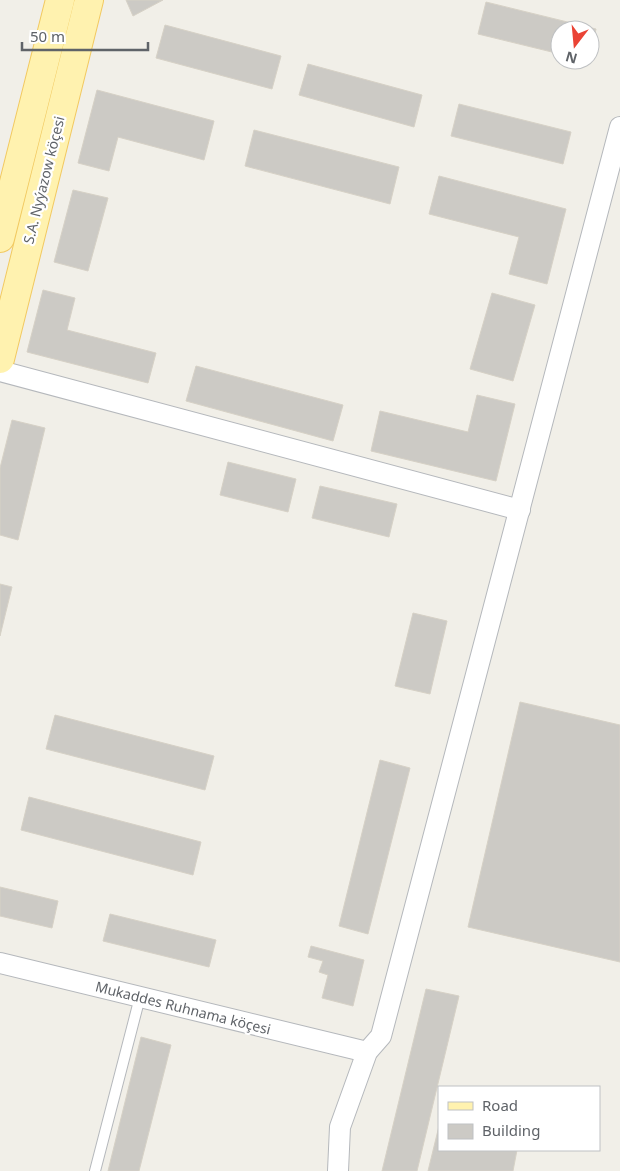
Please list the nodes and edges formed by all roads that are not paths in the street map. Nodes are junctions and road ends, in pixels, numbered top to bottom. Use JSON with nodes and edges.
{"nodes":[{"id":1,"x":60,"y":0,"type":"edge"},
{"id":2,"x":89,"y":0,"type":"edge"},
{"id":3,"x":620,"y":127,"type":"edge"},
{"id":4,"x":0,"y":238,"type":"edge"},
{"id":5,"x":0,"y":359,"type":"edge"},
{"id":6,"x":0,"y":371,"type":"edge"},
{"id":7,"x":520,"y":510,"type":"junction"},
{"id":8,"x":0,"y":963,"type":"edge"},
{"id":9,"x":140,"y":997,"type":"junction"},
{"id":10,"x":367,"y":1052,"type":"junction"},
{"id":11,"x":95,"y":1171,"type":"edge"},
{"id":12,"x":338,"y":1171,"type":"edge"}],
"edges":[{"from":1,"to":4,"type":"main road","name":"S.A. Nyýazow köçesi"},
{"from":2,"to":5,"type":"main road","name":"S.A. Nyýazow köçesi"},
{"from":3,"to":7,"type":"street"},
{"from":6,"to":7,"type":"street"},
{"from":7,"to":10,"type":"street"},
{"from":8,"to":9,"type":"street","name":"Mukaddes Ruhnama köçesi"},
{"from":9,"to":10,"type":"street","name":"Mukaddes Ruhnama köçesi"},
{"from":9,"to":11,"type":"lane"},
{"from":10,"to":12,"type":"street"}]}
